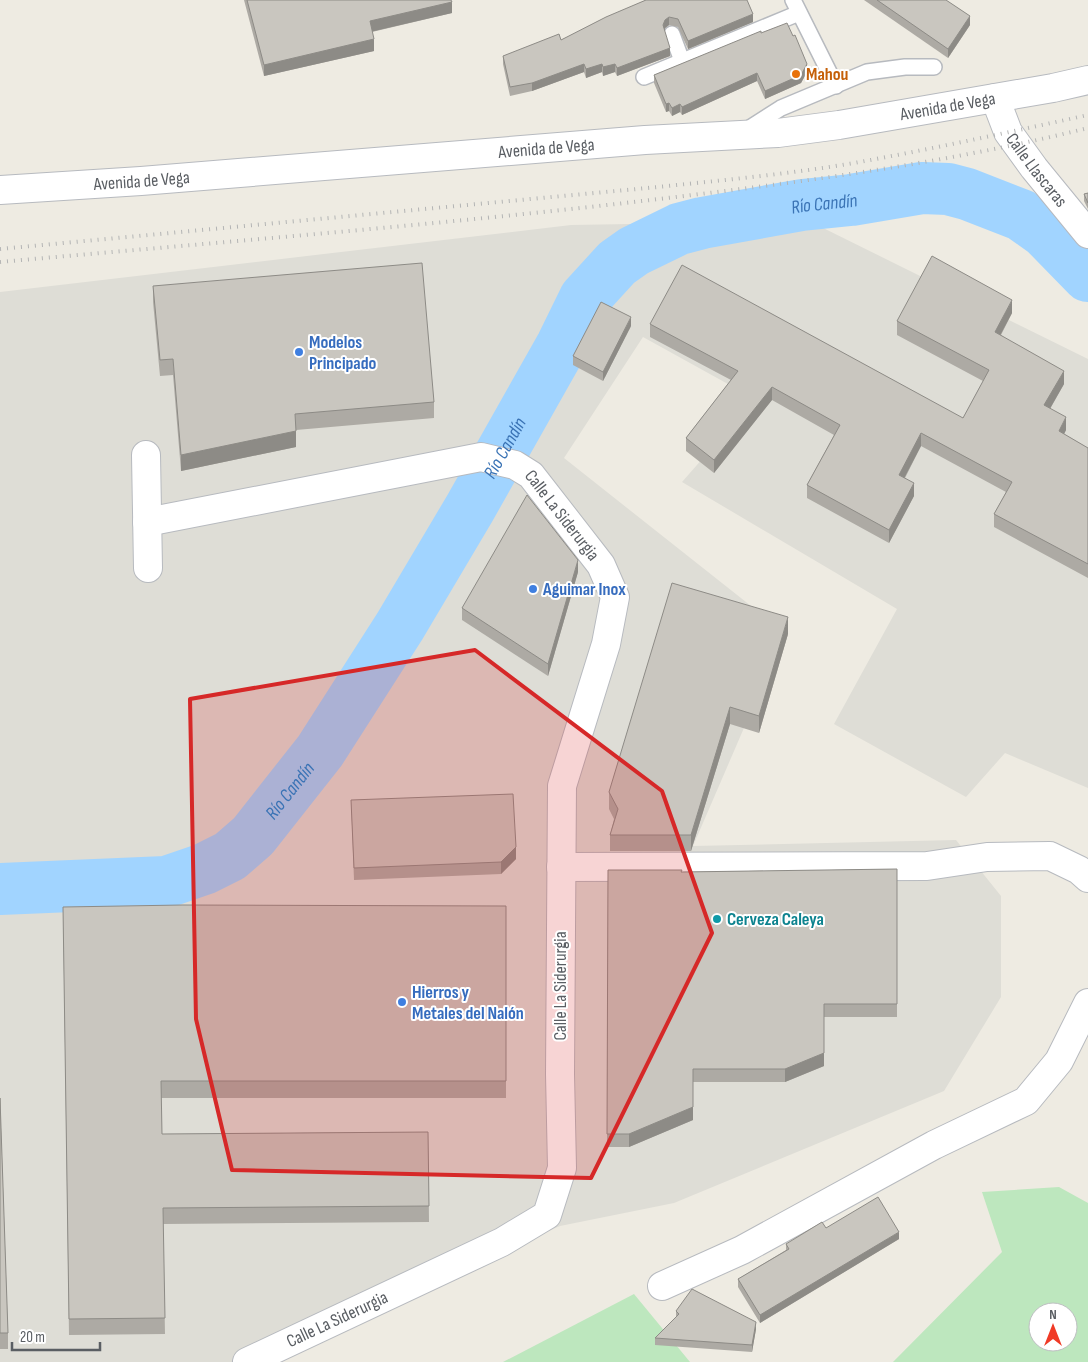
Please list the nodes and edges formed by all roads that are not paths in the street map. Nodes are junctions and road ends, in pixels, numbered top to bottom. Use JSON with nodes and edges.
{"nodes":[{"id":1,"x":796,"y":6,"type":"edge"},
{"id":2,"x":672,"y":34,"type":"dead end"},
{"id":3,"x":682,"y":61,"type":"junction"},
{"id":4,"x":934,"y":68,"type":"dead end"},
{"id":5,"x":644,"y":77,"type":"dead end"},
{"id":6,"x":1088,"y":80,"type":"edge"},
{"id":7,"x":836,"y":86,"type":"junction"},
{"id":8,"x":995,"y":98,"type":"junction"},
{"id":9,"x":740,"y":135,"type":"junction"},
{"id":10,"x":0,"y":190,"type":"edge"},
{"id":11,"x":1088,"y":234,"type":"edge"},
{"id":12,"x":146,"y":455,"type":"dead end"},
{"id":13,"x":147,"y":522,"type":"junction"},
{"id":14,"x":148,"y":568,"type":"dead end"},
{"id":15,"x":561,"y":867,"type":"junction"},
{"id":16,"x":1088,"y":878,"type":"edge"},
{"id":17,"x":1088,"y":1003,"type":"edge"},
{"id":18,"x":662,"y":1286,"type":"dead end"},
{"id":19,"x":247,"y":1362,"type":"edge"}],
"edges":[{"from":1,"to":3,"type":"lane"},
{"from":1,"to":7,"type":"lane"},
{"from":2,"to":3,"type":"lane"},
{"from":3,"to":5,"type":"lane"},
{"from":4,"to":7,"type":"lane"},
{"from":6,"to":8,"type":"street","name":"Avenida de Vega"},
{"from":7,"to":9,"type":"lane"},
{"from":8,"to":9,"type":"street","name":"Avenida de Vega"},
{"from":8,"to":11,"type":"street","name":"Calle Llascaras"},
{"from":9,"to":10,"type":"street","name":"Avenida de Vega"},
{"from":12,"to":13,"type":"street"},
{"from":13,"to":14,"type":"street"},
{"from":13,"to":15,"type":"street","name":"Calle La Siderurgia"},
{"from":15,"to":16,"type":"street"},
{"from":15,"to":19,"type":"street","name":"Calle La Siderurgia"},
{"from":17,"to":18,"type":"street"}]}
